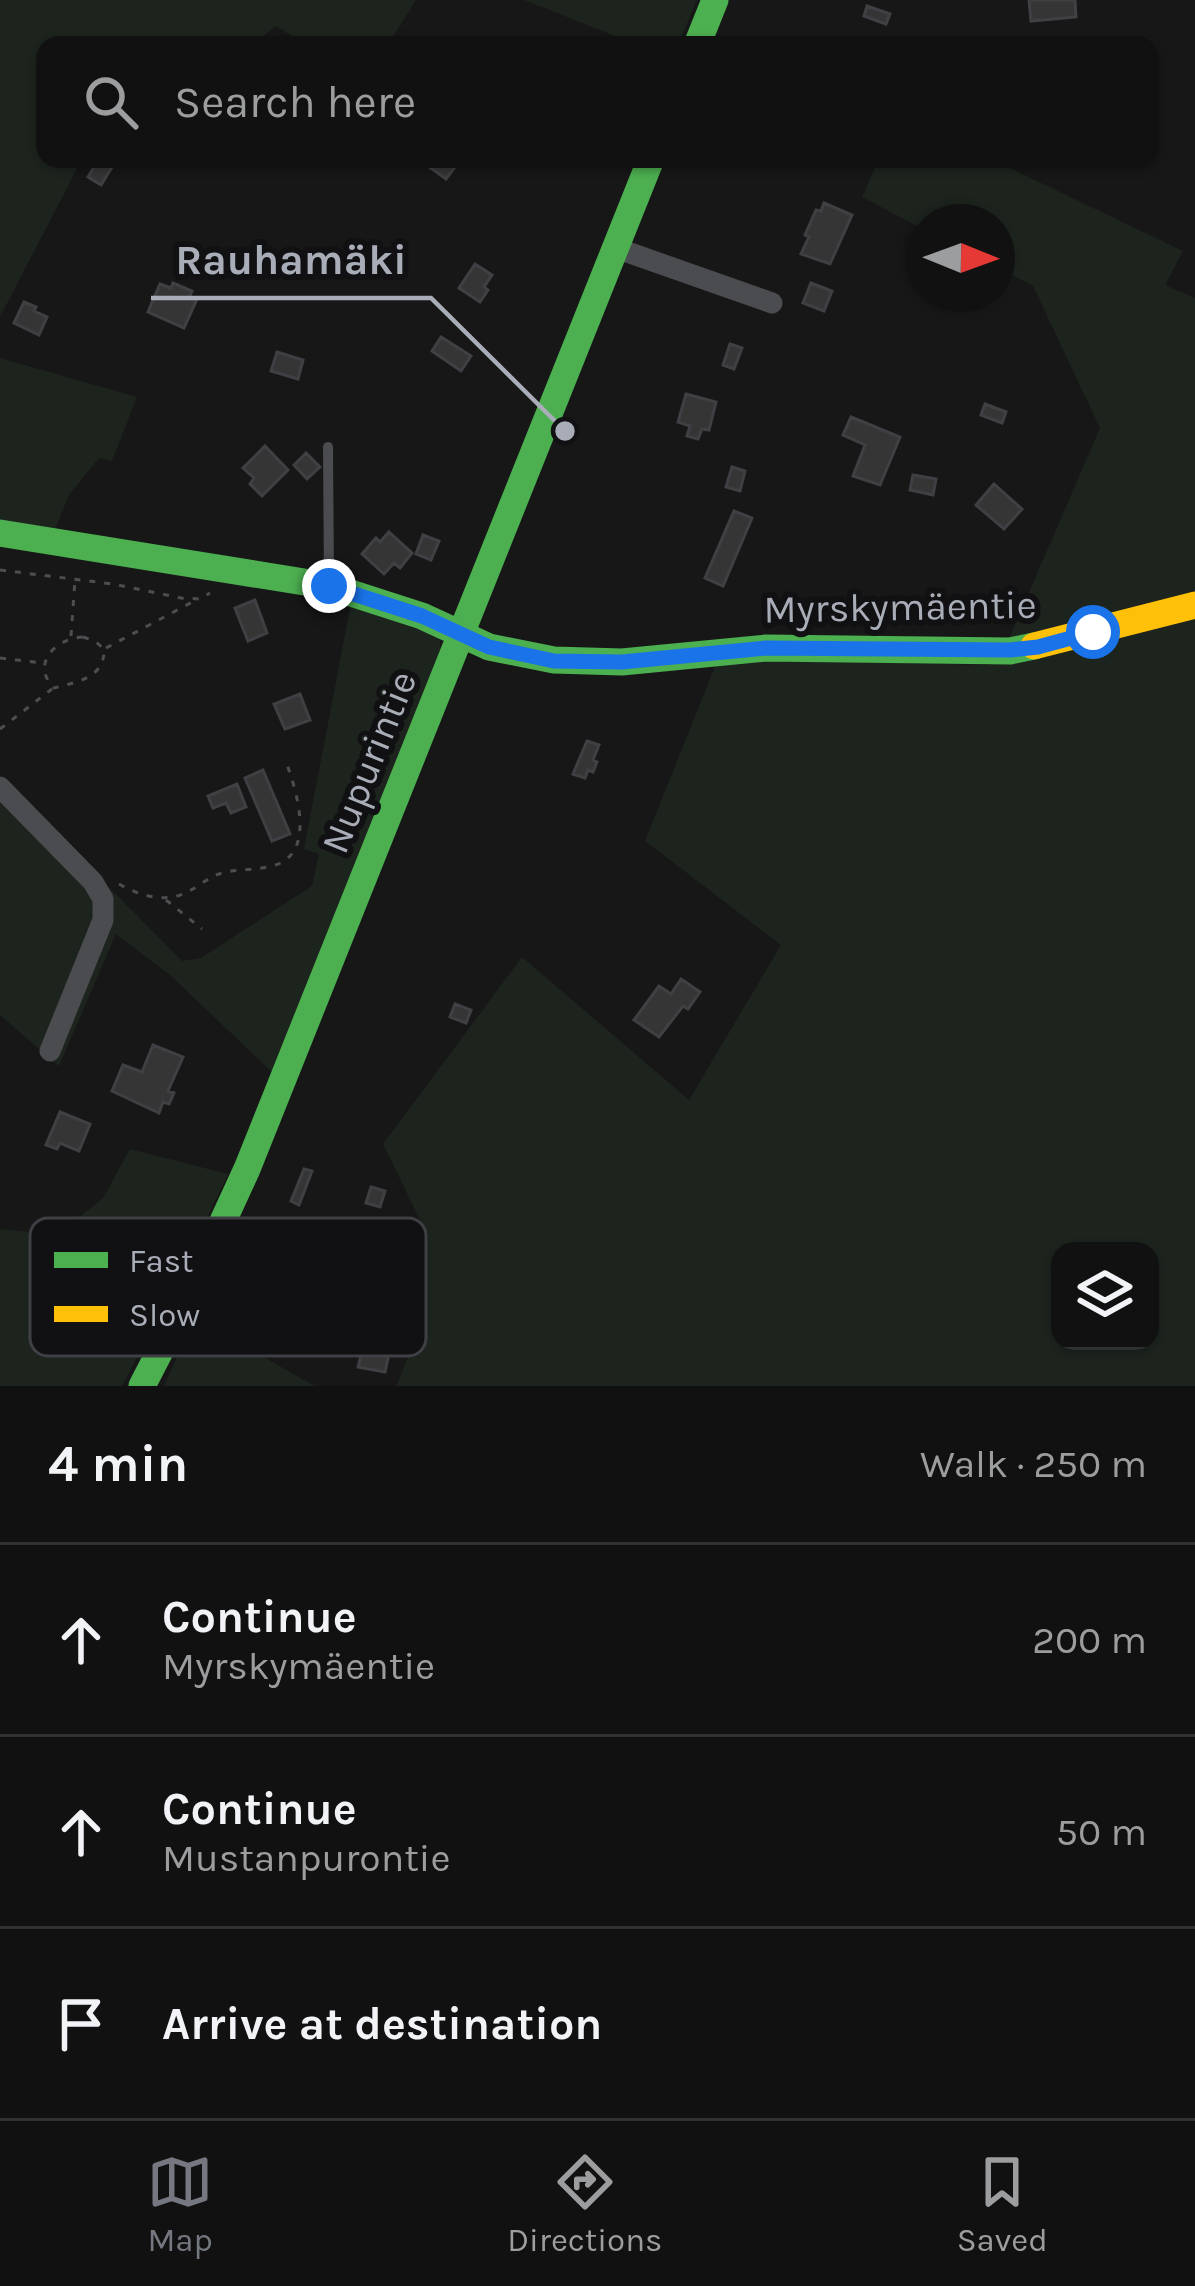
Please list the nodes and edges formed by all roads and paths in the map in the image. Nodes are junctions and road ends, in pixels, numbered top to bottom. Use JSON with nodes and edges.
{"nodes":[{"id":1,"x":715,"y":0,"type":"edge"},
{"id":2,"x":701,"y":36,"type":"edge"},
{"id":3,"x":647,"y":168,"type":"edge"},
{"id":4,"x":616,"y":248,"type":"junction"},
{"id":5,"x":772,"y":303,"type":"dead end"},
{"id":6,"x":328,"y":447,"type":"dead end"},
{"id":7,"x":0,"y":532,"type":"edge"},
{"id":8,"x":219,"y":567,"type":"junction"},
{"id":9,"x":0,"y":570,"type":"edge"},
{"id":10,"x":76,"y":579,"type":"junction"},
{"id":11,"x":329,"y":586,"type":"junction"},
{"id":12,"x":200,"y":598,"type":"junction"},
{"id":13,"x":1195,"y":605,"type":"edge"},
{"id":14,"x":462,"y":635,"type":"junction"},
{"id":15,"x":71,"y":638,"type":"junction"},
{"id":16,"x":104,"y":649,"type":"junction"},
{"id":17,"x":0,"y":658,"type":"edge"},
{"id":18,"x":45,"y":663,"type":"junction"},
{"id":19,"x":54,"y":688,"type":"junction"},
{"id":20,"x":0,"y":729,"type":"edge"},
{"id":21,"x":285,"y":759,"type":"dead end"},
{"id":22,"x":0,"y":787,"type":"edge"},
{"id":23,"x":113,"y":880,"type":"dead end"},
{"id":24,"x":165,"y":899,"type":"junction"},
{"id":25,"x":202,"y":929,"type":"dead end"},
{"id":26,"x":50,"y":1051,"type":"dead end"},
{"id":27,"x":224,"y":1218,"type":"edge"},
{"id":28,"x":157,"y":1356,"type":"edge"},
{"id":29,"x":142,"y":1386,"type":"edge"}],
"edges":[{"from":1,"to":2,"type":"main road"},
{"from":3,"to":4,"type":"main road","name":"Nupurintie"},
{"from":4,"to":5,"type":"street"},
{"from":4,"to":14,"type":"main road","name":"Nupurintie"},
{"from":6,"to":11,"type":"lane"},
{"from":7,"to":8,"type":"main road","name":"Myrskymäentie"},
{"from":8,"to":11,"type":"main road","name":"Myrskymäentie"},
{"from":8,"to":12,"type":"path"},
{"from":9,"to":10,"type":"path"},
{"from":10,"to":12,"type":"path"},
{"from":10,"to":15,"type":"path"},
{"from":11,"to":14,"type":"main road","name":"Myrskymäentie"},
{"from":12,"to":16,"type":"path"},
{"from":13,"to":14,"type":"main road","name":"Myrskymäentie"},
{"from":14,"to":27,"type":"main road","name":"Nupurintie"},
{"from":15,"to":16,"type":"path"},
{"from":15,"to":18,"type":"path"},
{"from":16,"to":19,"type":"path"},
{"from":17,"to":18,"type":"path"},
{"from":18,"to":19,"type":"path"},
{"from":19,"to":20,"type":"path"},
{"from":21,"to":24,"type":"path"},
{"from":22,"to":26,"type":"street"},
{"from":23,"to":24,"type":"path"},
{"from":24,"to":25,"type":"path"},
{"from":28,"to":29,"type":"main road","name":"Nupurintie"}]}
